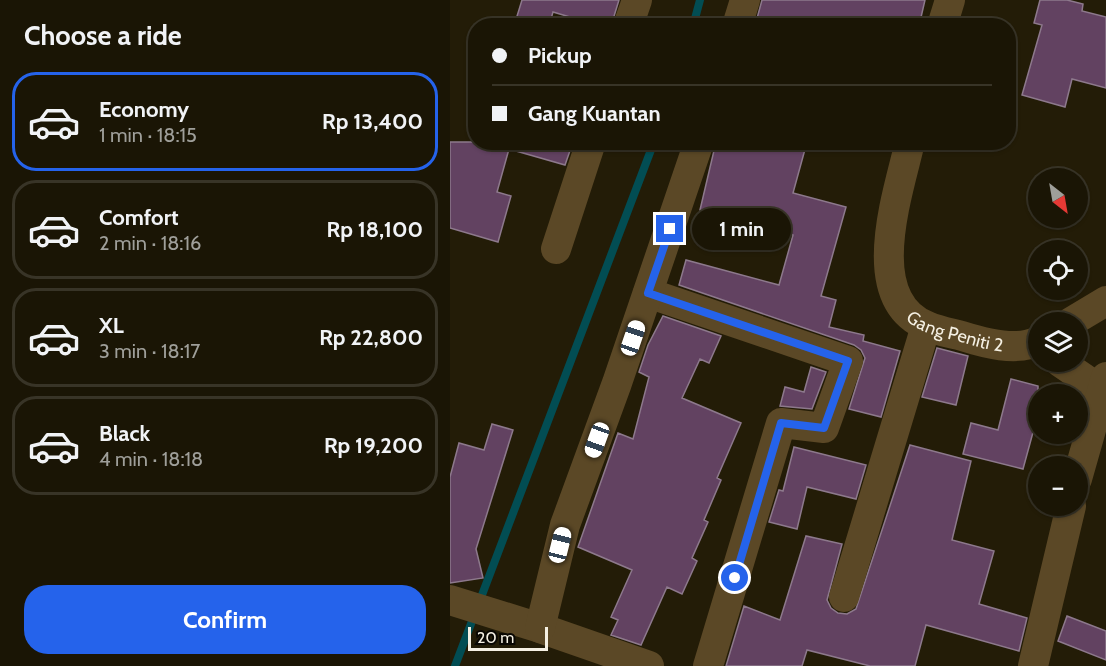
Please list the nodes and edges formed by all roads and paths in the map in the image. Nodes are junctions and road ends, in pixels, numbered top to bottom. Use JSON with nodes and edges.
{"nodes":[{"id":1,"x":637,"y":0,"type":"edge"},
{"id":2,"x":745,"y":0,"type":"edge"},
{"id":3,"x":950,"y":0,"type":"edge"},
{"id":4,"x":631,"y":18,"type":"edge"},
{"id":5,"x":739,"y":18,"type":"edge"},
{"id":6,"x":944,"y":18,"type":"edge"},
{"id":7,"x":588,"y":150,"type":"edge"},
{"id":8,"x":696,"y":150,"type":"edge"},
{"id":9,"x":908,"y":150,"type":"edge"},
{"id":10,"x":556,"y":249,"type":"dead end"},
{"id":11,"x":648,"y":293,"type":"junction"},
{"id":12,"x":1106,"y":302,"type":"edge"},
{"id":13,"x":1088,"y":312,"type":"edge"},
{"id":14,"x":926,"y":326,"type":"junction"},
{"id":15,"x":1028,"y":343,"type":"edge"},
{"id":16,"x":1081,"y":372,"type":"edge"},
{"id":17,"x":1104,"y":383,"type":"edge"},
{"id":18,"x":1095,"y":451,"type":"edge"},
{"id":19,"x":1069,"y":516,"type":"edge"},
{"id":20,"x":844,"y":597,"type":"dead end"},
{"id":21,"x":450,"y":600,"type":"edge"},
{"id":22,"x":540,"y":628,"type":"junction"},
{"id":23,"x":649,"y":666,"type":"edge"},
{"id":24,"x":708,"y":666,"type":"edge"},
{"id":25,"x":1033,"y":666,"type":"edge"}],
"edges":[{"from":1,"to":4,"type":"street"},
{"from":2,"to":5,"type":"street"},
{"from":3,"to":6,"type":"street"},
{"from":7,"to":10,"type":"street"},
{"from":8,"to":11,"type":"street"},
{"from":9,"to":14,"type":"street","name":"Gang Peniti 2"},
{"from":11,"to":22,"type":"street"},
{"from":11,"to":24,"type":"street"},
{"from":12,"to":13,"type":"street"},
{"from":14,"to":15,"type":"street","name":"Gang Peniti 2"},
{"from":14,"to":20,"type":"street"},
{"from":16,"to":17,"type":"street"},
{"from":17,"to":18,"type":"street"},
{"from":19,"to":25,"type":"street"},
{"from":21,"to":22,"type":"street"},
{"from":22,"to":23,"type":"street"}]}
